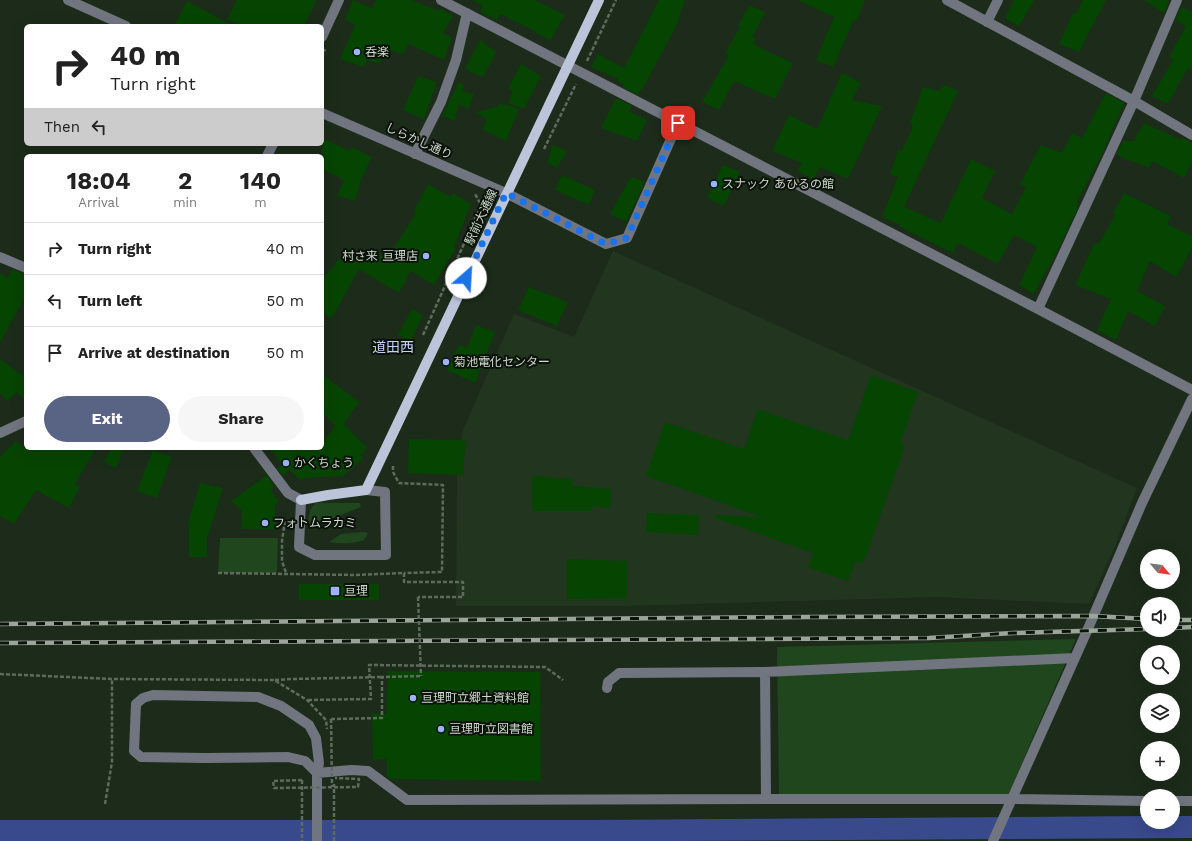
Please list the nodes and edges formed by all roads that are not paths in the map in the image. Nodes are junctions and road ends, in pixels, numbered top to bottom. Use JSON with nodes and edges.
{"nodes":[{"id":1,"x":68,"y":0,"type":"edge"},
{"id":2,"x":339,"y":0,"type":"edge"},
{"id":3,"x":441,"y":0,"type":"edge"},
{"id":4,"x":599,"y":0,"type":"edge"},
{"id":5,"x":947,"y":0,"type":"edge"},
{"id":6,"x":998,"y":0,"type":"edge"},
{"id":7,"x":1177,"y":0,"type":"edge"},
{"id":8,"x":467,"y":13,"type":"junction"},
{"id":9,"x":987,"y":22,"type":"junction"},
{"id":10,"x":122,"y":24,"type":"edge"},
{"id":11,"x":324,"y":33,"type":"edge"},
{"id":12,"x":567,"y":65,"type":"junction"},
{"id":13,"x":1134,"y":101,"type":"junction"},
{"id":14,"x":324,"y":114,"type":"edge"},
{"id":15,"x":678,"y":123,"type":"junction"},
{"id":16,"x":1192,"y":135,"type":"edge"},
{"id":17,"x":415,"y":154,"type":"junction"},
{"id":18,"x":506,"y":193,"type":"junction"},
{"id":19,"x":0,"y":257,"type":"edge"},
{"id":20,"x":24,"y":267,"type":"edge"},
{"id":21,"x":1038,"y":308,"type":"junction"},
{"id":22,"x":1192,"y":390,"type":"edge"},
{"id":23,"x":1192,"y":399,"type":"edge"},
{"id":24,"x":24,"y":422,"type":"edge"},
{"id":25,"x":0,"y":432,"type":"edge"},
{"id":26,"x":256,"y":450,"type":"edge"},
{"id":27,"x":366,"y":490,"type":"junction"},
{"id":28,"x":301,"y":500,"type":"junction"},
{"id":29,"x":1075,"y":658,"type":"junction"},
{"id":30,"x":765,"y":672,"type":"junction"},
{"id":31,"x":607,"y":688,"type":"dead end"},
{"id":32,"x":317,"y":773,"type":"junction"},
{"id":33,"x":766,"y":799,"type":"junction"},
{"id":34,"x":1012,"y":799,"type":"junction"},
{"id":35,"x":1140,"y":801,"type":"edge"},
{"id":36,"x":1180,"y":801,"type":"edge"},
{"id":37,"x":1192,"y":801,"type":"edge"},
{"id":38,"x":318,"y":841,"type":"edge"},
{"id":39,"x":992,"y":841,"type":"edge"}],
"edges":[{"from":1,"to":10,"type":"street"},
{"from":2,"to":11,"type":"street"},
{"from":3,"to":8,"type":"street"},
{"from":4,"to":12,"type":"main road","name":"駅前大通線"},
{"from":5,"to":9,"type":"street"},
{"from":6,"to":9,"type":"street"},
{"from":7,"to":13,"type":"street"},
{"from":8,"to":12,"type":"street"},
{"from":8,"to":17,"type":"street"},
{"from":9,"to":13,"type":"street"},
{"from":12,"to":15,"type":"street"},
{"from":12,"to":18,"type":"main road","name":"駅前大通線"},
{"from":13,"to":16,"type":"street"},
{"from":13,"to":21,"type":"street"},
{"from":14,"to":17,"type":"street","name":"しらかし通り"},
{"from":15,"to":18,"type":"street","name":"しらかし通り"},
{"from":15,"to":21,"type":"street"},
{"from":17,"to":18,"type":"street","name":"しらかし通り"},
{"from":18,"to":27,"type":"main road","name":"駅前大通線"},
{"from":19,"to":20,"type":"street"},
{"from":21,"to":22,"type":"street"},
{"from":23,"to":29,"type":"street"},
{"from":24,"to":25,"type":"street"},
{"from":26,"to":28,"type":"street"},
{"from":27,"to":28,"type":"main road"},
{"from":27,"to":28,"type":"street"},
{"from":29,"to":30,"type":"street"},
{"from":29,"to":34,"type":"street"},
{"from":30,"to":31,"type":"street"},
{"from":30,"to":33,"type":"street"},
{"from":32,"to":32,"type":"street"},
{"from":32,"to":33,"type":"street"},
{"from":32,"to":38,"type":"street"},
{"from":33,"to":34,"type":"street"},
{"from":34,"to":35,"type":"street"},
{"from":34,"to":39,"type":"street"},
{"from":36,"to":37,"type":"street"}]}
